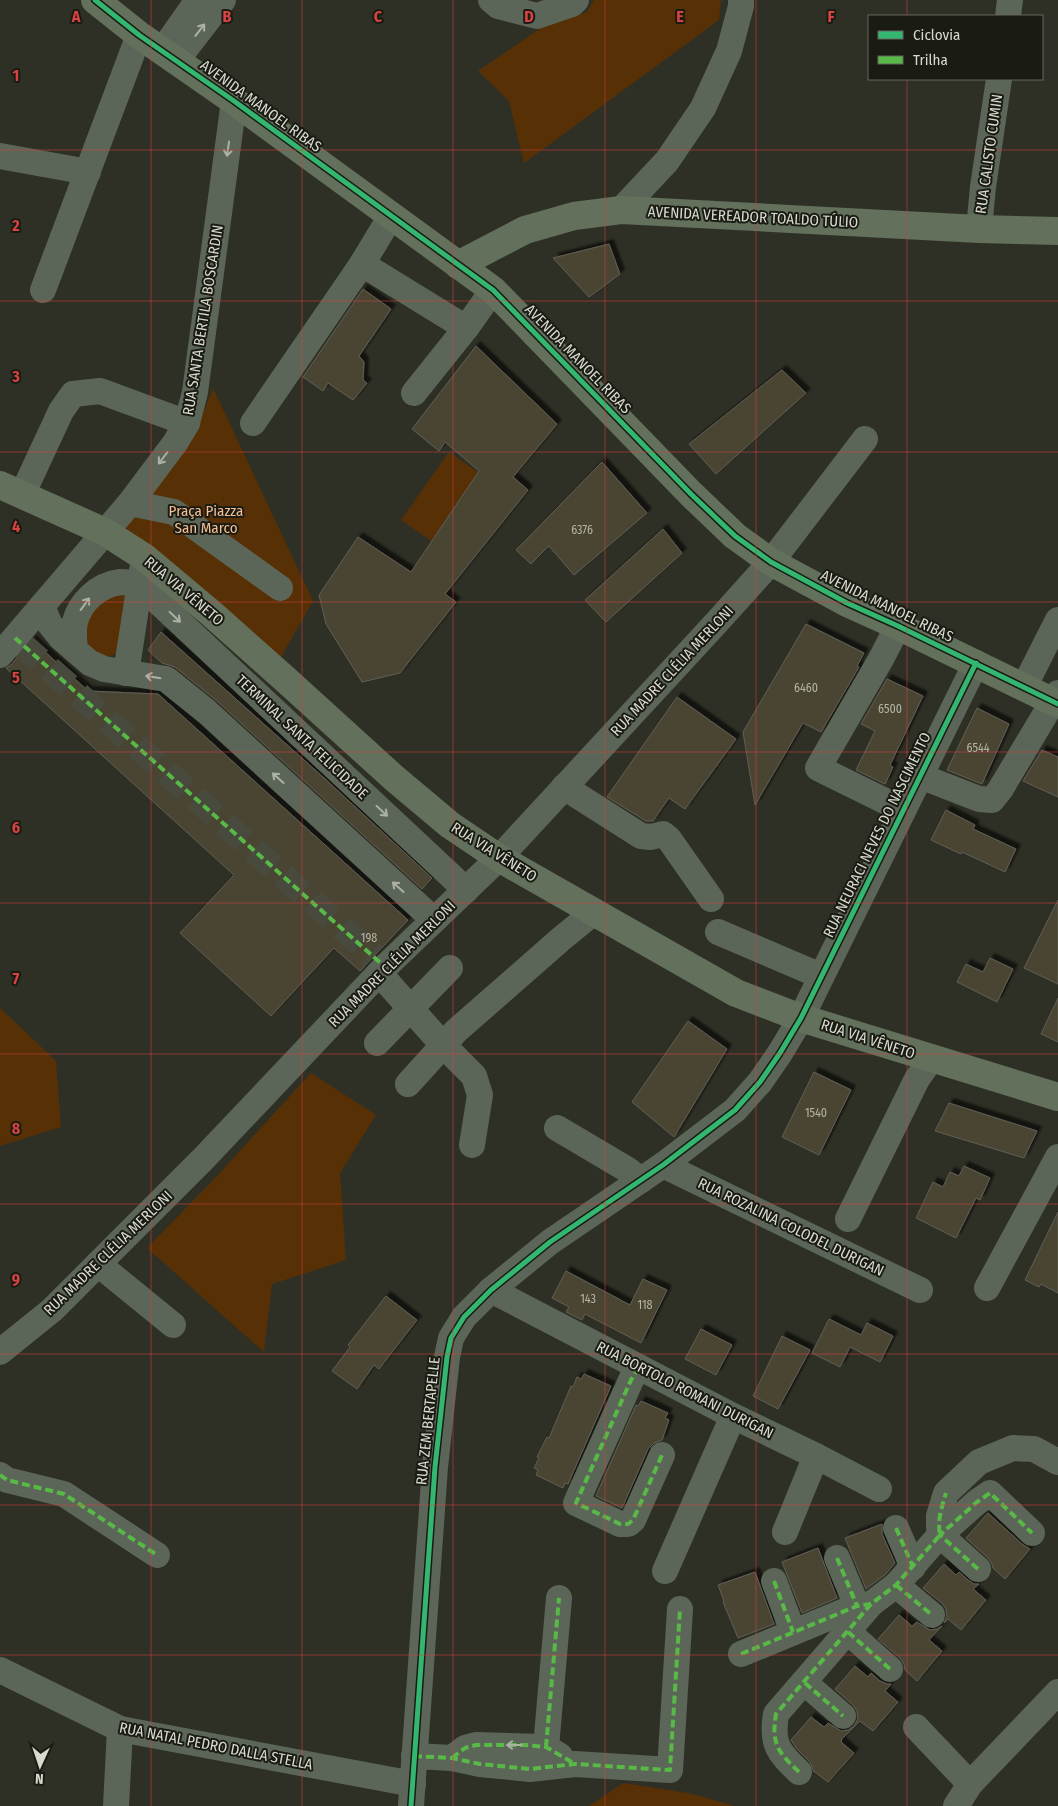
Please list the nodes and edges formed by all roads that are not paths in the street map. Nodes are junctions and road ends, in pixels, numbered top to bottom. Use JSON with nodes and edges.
{"nodes":[{"id":1,"x":95,"y":0,"type":"edge"},
{"id":2,"x":198,"y":0,"type":"edge"},
{"id":3,"x":223,"y":0,"type":"edge"},
{"id":4,"x":491,"y":0,"type":"edge"},
{"id":5,"x":576,"y":0,"type":"edge"},
{"id":6,"x":741,"y":0,"type":"edge"},
{"id":7,"x":1009,"y":0,"type":"edge"},
{"id":8,"x":1008,"y":15,"type":"edge"},
{"id":9,"x":139,"y":35,"type":"junction"},
{"id":10,"x":169,"y":56,"type":"junction"},
{"id":11,"x":999,"y":80,"type":"edge"},
{"id":12,"x":234,"y":100,"type":"junction"},
{"id":13,"x":0,"y":156,"type":"edge"},
{"id":14,"x":88,"y":172,"type":"junction"},
{"id":15,"x":621,"y":210,"type":"junction"},
{"id":16,"x":391,"y":216,"type":"junction"},
{"id":17,"x":979,"y":229,"type":"junction"},
{"id":18,"x":1058,"y":231,"type":"edge"},
{"id":19,"x":362,"y":264,"type":"junction"},
{"id":20,"x":458,"y":265,"type":"junction"},
{"id":21,"x":43,"y":290,"type":"dead end"},
{"id":22,"x":493,"y":290,"type":"junction"},
{"id":23,"x":466,"y":328,"type":"junction"},
{"id":24,"x":414,"y":392,"type":"dead end"},
{"id":25,"x":187,"y":423,"type":"junction"},
{"id":26,"x":253,"y":423,"type":"dead end"},
{"id":27,"x":864,"y":439,"type":"dead end"},
{"id":28,"x":11,"y":490,"type":"edge"},
{"id":29,"x":130,"y":503,"type":"junction"},
{"id":30,"x":105,"y":532,"type":"junction"},
{"id":31,"x":144,"y":557,"type":"junction"},
{"id":32,"x":770,"y":562,"type":"junction"},
{"id":33,"x":139,"y":584,"type":"junction"},
{"id":34,"x":280,"y":588,"type":"dead end"},
{"id":35,"x":42,"y":606,"type":"junction"},
{"id":36,"x":1058,"y":620,"type":"edge"},
{"id":37,"x":898,"y":626,"type":"junction"},
{"id":38,"x":12,"y":645,"type":"edge"},
{"id":39,"x":75,"y":650,"type":"junction"},
{"id":40,"x":1050,"y":656,"type":"edge"},
{"id":41,"x":976,"y":663,"type":"junction"},
{"id":42,"x":126,"y":673,"type":"junction"},
{"id":43,"x":1024,"y":687,"type":"junction"},
{"id":44,"x":1056,"y":699,"type":"edge"},
{"id":45,"x":920,"y":776,"type":"junction"},
{"id":46,"x":564,"y":787,"type":"junction"},
{"id":47,"x":902,"y":812,"type":"junction"},
{"id":48,"x":499,"y":858,"type":"junction"},
{"id":49,"x":466,"y":890,"type":"junction"},
{"id":50,"x":711,"y":899,"type":"dead end"},
{"id":51,"x":594,"y":912,"type":"junction"},
{"id":52,"x":434,"y":920,"type":"junction"},
{"id":53,"x":718,"y":932,"type":"dead end"},
{"id":54,"x":380,"y":965,"type":"junction"},
{"id":55,"x":450,"y":968,"type":"dead end"},
{"id":56,"x":821,"y":976,"type":"junction"},
{"id":57,"x":410,"y":1008,"type":"junction"},
{"id":58,"x":801,"y":1018,"type":"junction"},
{"id":59,"x":377,"y":1043,"type":"dead end"},
{"id":60,"x":443,"y":1044,"type":"junction"},
{"id":61,"x":931,"y":1058,"type":"junction"},
{"id":62,"x":408,"y":1084,"type":"dead end"},
{"id":63,"x":1058,"y":1097,"type":"edge"},
{"id":64,"x":557,"y":1128,"type":"dead end"},
{"id":65,"x":472,"y":1145,"type":"dead end"},
{"id":66,"x":1058,"y":1157,"type":"edge"},
{"id":67,"x":663,"y":1165,"type":"junction"},
{"id":68,"x":641,"y":1180,"type":"junction"},
{"id":69,"x":848,"y":1219,"type":"dead end"},
{"id":70,"x":98,"y":1264,"type":"junction"},
{"id":71,"x":987,"y":1288,"type":"dead end"},
{"id":72,"x":491,"y":1290,"type":"junction"},
{"id":73,"x":920,"y":1290,"type":"dead end"},
{"id":74,"x":173,"y":1326,"type":"dead end"},
{"id":75,"x":0,"y":1352,"type":"edge"},
{"id":76,"x":639,"y":1367,"type":"junction"},
{"id":77,"x":733,"y":1416,"type":"junction"},
{"id":78,"x":662,"y":1455,"type":"dead end"},
{"id":79,"x":816,"y":1456,"type":"junction"},
{"id":80,"x":1058,"y":1462,"type":"edge"},
{"id":81,"x":0,"y":1475,"type":"edge"},
{"id":82,"x":879,"y":1489,"type":"dead end"},
{"id":83,"x":896,"y":1528,"type":"dead end"},
{"id":84,"x":785,"y":1532,"type":"dead end"},
{"id":85,"x":1032,"y":1533,"type":"dead end"},
{"id":86,"x":940,"y":1535,"type":"junction"},
{"id":87,"x":157,"y":1556,"type":"dead end"},
{"id":88,"x":837,"y":1558,"type":"dead end"},
{"id":89,"x":978,"y":1569,"type":"dead end"},
{"id":90,"x":665,"y":1571,"type":"dead end"},
{"id":91,"x":904,"y":1576,"type":"junction"},
{"id":92,"x":774,"y":1581,"type":"dead end"},
{"id":93,"x":560,"y":1598,"type":"dead end"},
{"id":94,"x":864,"y":1605,"type":"junction"},
{"id":95,"x":680,"y":1609,"type":"dead end"},
{"id":96,"x":932,"y":1616,"type":"dead end"},
{"id":97,"x":793,"y":1632,"type":"junction"},
{"id":98,"x":848,"y":1632,"type":"junction"},
{"id":99,"x":741,"y":1654,"type":"dead end"},
{"id":100,"x":890,"y":1669,"type":"dead end"},
{"id":101,"x":0,"y":1670,"type":"edge"},
{"id":102,"x":805,"y":1683,"type":"junction"},
{"id":103,"x":1058,"y":1692,"type":"edge"},
{"id":104,"x":843,"y":1716,"type":"dead end"},
{"id":105,"x":916,"y":1727,"type":"dead end"},
{"id":106,"x":120,"y":1729,"type":"junction"},
{"id":107,"x":546,"y":1747,"type":"junction"},
{"id":108,"x":414,"y":1756,"type":"junction"},
{"id":109,"x":452,"y":1758,"type":"junction"},
{"id":110,"x":575,"y":1764,"type":"junction"},
{"id":111,"x":799,"y":1772,"type":"dead end"},
{"id":112,"x":970,"y":1784,"type":"junction"},
{"id":113,"x":412,"y":1795,"type":"edge"},
{"id":114,"x":116,"y":1806,"type":"edge"},
{"id":115,"x":956,"y":1806,"type":"edge"}],
"edges":[{"from":1,"to":9,"type":"main road","name":"AVENIDA MANOEL RIBAS"},
{"from":2,"to":10,"type":"street"},
{"from":10,"to":3,"type":"street","one_way":true},
{"from":4,"to":5,"type":"street"},
{"from":6,"to":15,"type":"street"},
{"from":7,"to":8,"type":"street"},
{"from":9,"to":10,"type":"main road","name":"AVENIDA MANOEL RIBAS"},
{"from":9,"to":14,"type":"street"},
{"from":10,"to":12,"type":"main road","name":"AVENIDA MANOEL RIBAS"},
{"from":11,"to":17,"type":"street","name":"RUA CALISTO CUMIN"},
{"from":12,"to":16,"type":"main road","name":"AVENIDA MANOEL RIBAS"},
{"from":12,"to":25,"type":"street","name":"RUA SANTA BERTILA BOSCARDIN","one_way":true},
{"from":13,"to":14,"type":"street"},
{"from":14,"to":21,"type":"street"},
{"from":15,"to":17,"type":"main road","name":"AVENIDA VEREADOR TOALDO TÚLIO"},
{"from":15,"to":20,"type":"main road","name":"AVENIDA VEREADOR TOALDO TÚLIO"},
{"from":16,"to":19,"type":"street"},
{"from":16,"to":20,"type":"main road","name":"AVENIDA MANOEL RIBAS"},
{"from":17,"to":18,"type":"main road","name":"AVENIDA VEREADOR TOALDO TÚLIO"},
{"from":19,"to":23,"type":"street"},
{"from":19,"to":26,"type":"street"},
{"from":20,"to":22,"type":"main road","name":"AVENIDA MANOEL RIBAS"},
{"from":22,"to":23,"type":"street"},
{"from":22,"to":32,"type":"main road","name":"AVENIDA MANOEL RIBAS"},
{"from":23,"to":24,"type":"street"},
{"from":25,"to":28,"type":"street"},
{"from":25,"to":29,"type":"street","name":"RUA SANTA BERTILA BOSCARDIN","one_way":true},
{"from":27,"to":32,"type":"street","name":"RUA MADRE CLÉLIA MERLONI"},
{"from":28,"to":30,"type":"main road","name":"RUA VIA VÊNETO"},
{"from":29,"to":30,"type":"street","name":"RUA SANTA BERTILA BOSCARDIN"},
{"from":29,"to":34,"type":"street"},
{"from":30,"to":31,"type":"main road","name":"RUA VIA VÊNETO"},
{"from":30,"to":35,"type":"street","name":"RUA SANTA BERTILA BOSCARDIN"},
{"from":31,"to":33,"type":"street"},
{"from":31,"to":48,"type":"main road","name":"RUA VIA VÊNETO"},
{"from":32,"to":37,"type":"main road","name":"AVENIDA MANOEL RIBAS"},
{"from":32,"to":46,"type":"street","name":"RUA MADRE CLÉLIA MERLONI"},
{"from":39,"to":33,"type":"street","one_way":true},
{"from":33,"to":42,"type":"street"},
{"from":33,"to":49,"type":"street","name":"TERMINAL SANTA FELICIDADE","one_way":true},
{"from":35,"to":38,"type":"street","name":"RUA SANTA BERTILA BOSCARDIN"},
{"from":35,"to":39,"type":"street"},
{"from":36,"to":40,"type":"street"},
{"from":37,"to":41,"type":"main road","name":"AVENIDA MANOEL RIBAS"},
{"from":37,"to":47,"type":"street"},
{"from":39,"to":42,"type":"street"},
{"from":40,"to":43,"type":"street"},
{"from":41,"to":43,"type":"main road","name":"AVENIDA MANOEL RIBAS"},
{"from":41,"to":45,"type":"street","name":"RUA NEURACI NEVES DO NASCIMENTO"},
{"from":52,"to":42,"type":"street","one_way":true},
{"from":43,"to":44,"type":"main road","name":"AVENIDA MANOEL RIBAS"},
{"from":44,"to":45,"type":"street"},
{"from":45,"to":47,"type":"street","name":"RUA NEURACI NEVES DO NASCIMENTO"},
{"from":46,"to":48,"type":"street","name":"RUA MADRE CLÉLIA MERLONI"},
{"from":46,"to":50,"type":"street"},
{"from":47,"to":56,"type":"street","name":"RUA NEURACI NEVES DO NASCIMENTO"},
{"from":48,"to":49,"type":"street","name":"RUA MADRE CLÉLIA MERLONI"},
{"from":48,"to":51,"type":"main road","name":"RUA VIA VÊNETO"},
{"from":49,"to":52,"type":"street","name":"RUA MADRE CLÉLIA MERLONI"},
{"from":51,"to":58,"type":"main road","name":"RUA VIA VÊNETO"},
{"from":51,"to":60,"type":"street"},
{"from":52,"to":54,"type":"street","name":"RUA MADRE CLÉLIA MERLONI"},
{"from":53,"to":56,"type":"street"},
{"from":54,"to":57,"type":"street"},
{"from":54,"to":70,"type":"street","name":"RUA MADRE CLÉLIA MERLONI"},
{"from":55,"to":57,"type":"street"},
{"from":56,"to":58,"type":"street","name":"RUA NEURACI NEVES DO NASCIMENTO"},
{"from":57,"to":59,"type":"street"},
{"from":57,"to":60,"type":"street"},
{"from":58,"to":61,"type":"main road","name":"RUA VIA VÊNETO"},
{"from":58,"to":67,"type":"street","name":"RUA ZEM BERTAPELLE"},
{"from":60,"to":62,"type":"street"},
{"from":60,"to":65,"type":"street"},
{"from":61,"to":63,"type":"main road","name":"RUA VIA VÊNETO"},
{"from":61,"to":69,"type":"street"},
{"from":64,"to":68,"type":"street"},
{"from":66,"to":71,"type":"street"},
{"from":67,"to":68,"type":"street","name":"RUA ZEM BERTAPELLE"},
{"from":67,"to":73,"type":"street","name":"RUA ROZALINA COLODEL DURIGAN"},
{"from":68,"to":72,"type":"street","name":"RUA ZEM BERTAPELLE"},
{"from":70,"to":74,"type":"street"},
{"from":70,"to":75,"type":"street","name":"RUA MADRE CLÉLIA MERLONI"},
{"from":72,"to":76,"type":"street","name":"RUA BORTOLO ROMANI DURIGAN"},
{"from":72,"to":108,"type":"street","name":"RUA ZEM BERTAPELLE"},
{"from":76,"to":77,"type":"street","name":"RUA BORTOLO ROMANI DURIGAN"},
{"from":76,"to":78,"type":"street"},
{"from":77,"to":79,"type":"street","name":"RUA BORTOLO ROMANI DURIGAN"},
{"from":77,"to":90,"type":"street"},
{"from":79,"to":82,"type":"street","name":"RUA BORTOLO ROMANI DURIGAN"},
{"from":79,"to":84,"type":"street"},
{"from":80,"to":86,"type":"street"},
{"from":81,"to":87,"type":"street"},
{"from":83,"to":91,"type":"street"},
{"from":85,"to":86,"type":"street"},
{"from":86,"to":89,"type":"street"},
{"from":86,"to":91,"type":"street"},
{"from":88,"to":94,"type":"street"},
{"from":91,"to":94,"type":"street"},
{"from":91,"to":96,"type":"street"},
{"from":92,"to":97,"type":"street"},
{"from":93,"to":107,"type":"street"},
{"from":94,"to":97,"type":"street"},
{"from":94,"to":98,"type":"street"},
{"from":95,"to":110,"type":"street"},
{"from":97,"to":99,"type":"street"},
{"from":98,"to":100,"type":"street"},
{"from":98,"to":102,"type":"street"},
{"from":101,"to":106,"type":"street","name":"RUA NATAL PEDRO DALLA STELLA"},
{"from":102,"to":104,"type":"street"},
{"from":102,"to":111,"type":"street"},
{"from":103,"to":112,"type":"street"},
{"from":105,"to":112,"type":"street"},
{"from":106,"to":113,"type":"street","name":"RUA NATAL PEDRO DALLA STELLA"},
{"from":106,"to":114,"type":"street"},
{"from":107,"to":109,"type":"street","one_way":true},
{"from":107,"to":110,"type":"street"},
{"from":108,"to":109,"type":"street"},
{"from":108,"to":113,"type":"street","name":"RUA ZEM BERTAPELLE"},
{"from":109,"to":110,"type":"street"},
{"from":112,"to":115,"type":"street"}]}
